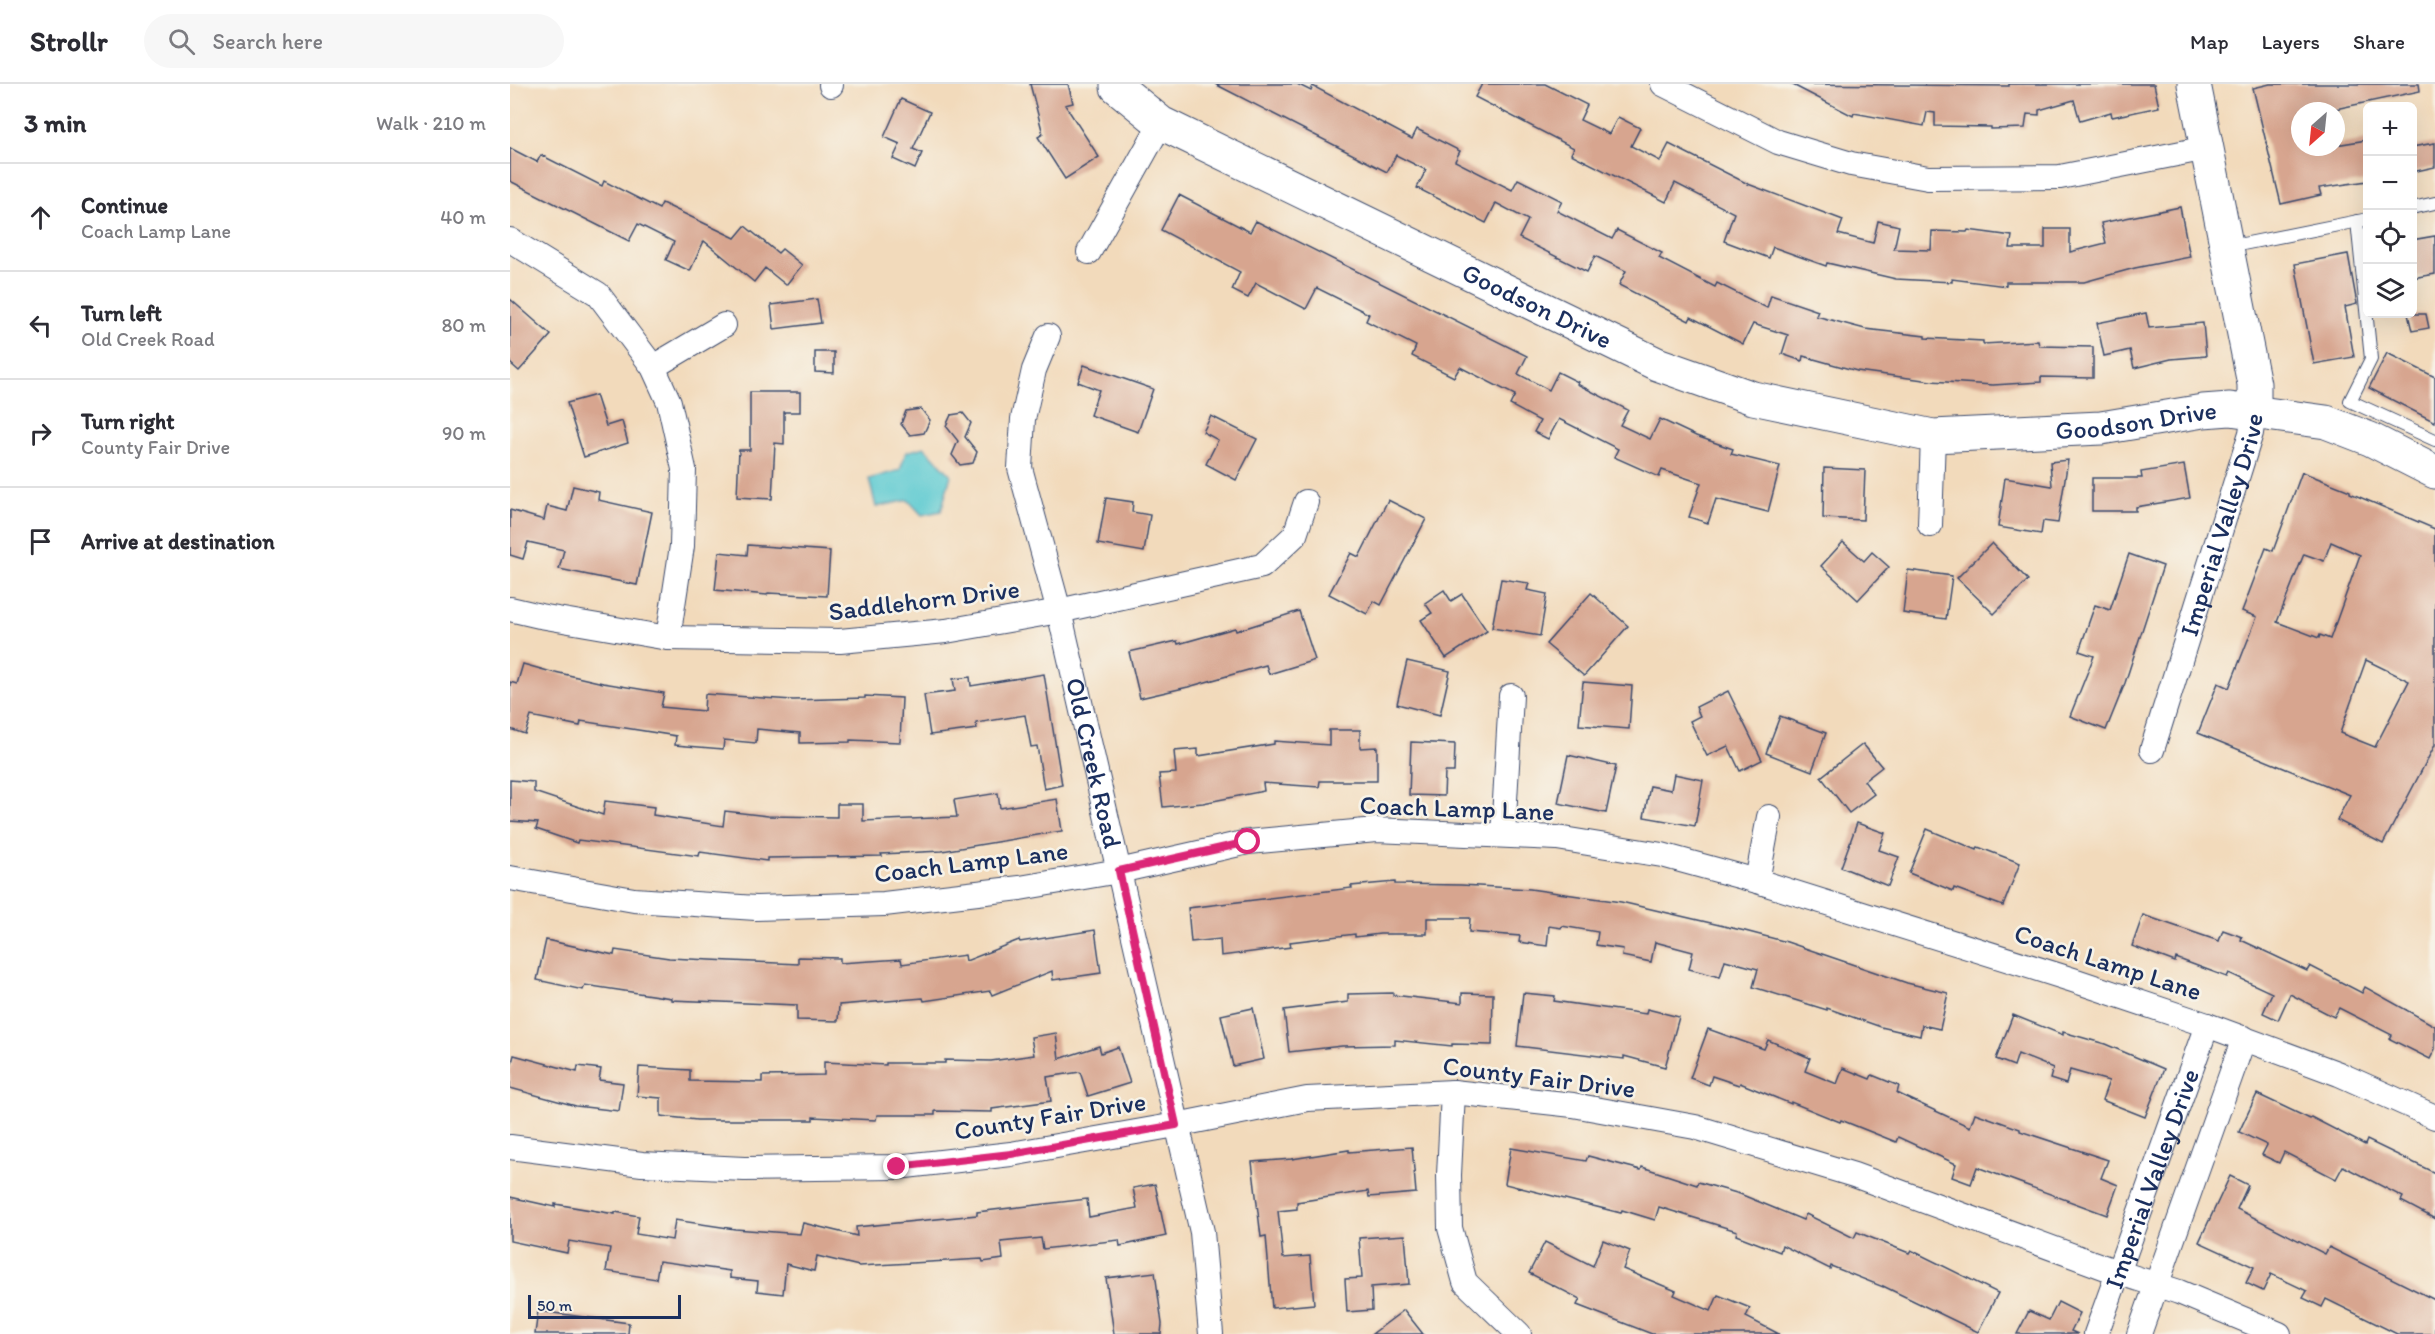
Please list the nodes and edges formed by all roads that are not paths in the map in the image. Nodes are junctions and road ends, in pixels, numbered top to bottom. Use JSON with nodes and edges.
{"nodes":[{"id":1,"x":1117,"y":84,"type":"edge"},
{"id":2,"x":1663,"y":84,"type":"edge"},
{"id":3,"x":2194,"y":84,"type":"edge"},
{"id":4,"x":1161,"y":123,"type":"junction"},
{"id":5,"x":2206,"y":148,"type":"junction"},
{"id":6,"x":2435,"y":203,"type":"edge"},
{"id":7,"x":2417,"y":207,"type":"edge"},
{"id":8,"x":2362,"y":220,"type":"edge"},
{"id":9,"x":510,"y":240,"type":"edge"},
{"id":10,"x":2226,"y":248,"type":"junction"},
{"id":11,"x":1089,"y":252,"type":"dead end"},
{"id":12,"x":724,"y":325,"type":"dead end"},
{"id":13,"x":1048,"y":336,"type":"dead end"},
{"id":14,"x":653,"y":367,"type":"junction"},
{"id":15,"x":2254,"y":412,"type":"junction"},
{"id":16,"x":1933,"y":436,"type":"junction"},
{"id":17,"x":2435,"y":440,"type":"edge"},
{"id":18,"x":2435,"y":472,"type":"edge"},
{"id":19,"x":1306,"y":502,"type":"dead end"},
{"id":20,"x":1930,"y":525,"type":"dead end"},
{"id":21,"x":510,"y":609,"type":"edge"},
{"id":22,"x":1059,"y":611,"type":"junction"},
{"id":23,"x":668,"y":638,"type":"junction"},
{"id":24,"x":1511,"y":696,"type":"dead end"},
{"id":25,"x":2152,"y":750,"type":"dead end"},
{"id":26,"x":1769,"y":817,"type":"dead end"},
{"id":27,"x":1503,"y":835,"type":"junction"},
{"id":28,"x":1119,"y":871,"type":"junction"},
{"id":29,"x":510,"y":878,"type":"edge"},
{"id":30,"x":1757,"y":880,"type":"junction"},
{"id":31,"x":2207,"y":1024,"type":"junction"},
{"id":32,"x":2244,"y":1038,"type":"junction"},
{"id":33,"x":1453,"y":1092,"type":"junction"},
{"id":34,"x":2435,"y":1117,"type":"edge"},
{"id":35,"x":1176,"y":1125,"type":"junction"},
{"id":36,"x":510,"y":1147,"type":"edge"},
{"id":37,"x":2117,"y":1272,"type":"junction"},
{"id":38,"x":2156,"y":1284,"type":"junction"},
{"id":39,"x":1211,"y":1334,"type":"edge"},
{"id":40,"x":1519,"y":1334,"type":"edge"},
{"id":41,"x":2096,"y":1334,"type":"edge"},
{"id":42,"x":2139,"y":1334,"type":"edge"},
{"id":43,"x":2279,"y":1334,"type":"edge"}],
"edges":[{"from":1,"to":4,"type":"street"},
{"from":2,"to":5,"type":"street"},
{"from":3,"to":5,"type":"street","name":"Imperial Valley Drive"},
{"from":4,"to":11,"type":"street"},
{"from":4,"to":16,"type":"street","name":"Goodson Drive"},
{"from":5,"to":10,"type":"street","name":"Imperial Valley Drive"},
{"from":6,"to":7,"type":"lane"},
{"from":8,"to":10,"type":"lane"},
{"from":8,"to":17,"type":"lane"},
{"from":9,"to":14,"type":"street"},
{"from":10,"to":15,"type":"street","name":"Imperial Valley Drive"},
{"from":12,"to":14,"type":"street"},
{"from":13,"to":22,"type":"street","name":"Old Creek Road"},
{"from":14,"to":23,"type":"street"},
{"from":15,"to":16,"type":"street","name":"Goodson Drive"},
{"from":15,"to":18,"type":"street","name":"Goodson Drive"},
{"from":15,"to":25,"type":"street","name":"Imperial Valley Drive"},
{"from":16,"to":20,"type":"street"},
{"from":19,"to":22,"type":"street","name":"Saddlehorn Drive"},
{"from":21,"to":23,"type":"street","name":"Saddlehorn Drive"},
{"from":22,"to":23,"type":"street","name":"Saddlehorn Drive"},
{"from":22,"to":28,"type":"street","name":"Old Creek Road"},
{"from":24,"to":27,"type":"street"},
{"from":26,"to":30,"type":"street"},
{"from":27,"to":28,"type":"street","name":"Coach Lamp Lane"},
{"from":27,"to":30,"type":"street","name":"Coach Lamp Lane"},
{"from":28,"to":29,"type":"street","name":"Coach Lamp Lane"},
{"from":28,"to":35,"type":"street","name":"Old Creek Road"},
{"from":30,"to":31,"type":"street","name":"Coach Lamp Lane"},
{"from":31,"to":32,"type":"street","name":"Coach Lamp Lane"},
{"from":31,"to":37,"type":"street","name":"Imperial Valley Drive"},
{"from":32,"to":34,"type":"street","name":"Coach Lamp Lane"},
{"from":32,"to":38,"type":"street","name":"Imperial Valley Drive"},
{"from":33,"to":35,"type":"street","name":"County Fair Drive"},
{"from":33,"to":37,"type":"street","name":"County Fair Drive"},
{"from":33,"to":40,"type":"street"},
{"from":35,"to":36,"type":"street","name":"County Fair Drive"},
{"from":35,"to":39,"type":"street","name":"Old Creek Road"},
{"from":37,"to":38,"type":"street","name":"County Fair Drive"},
{"from":37,"to":41,"type":"street","name":"Imperial Valley Drive"},
{"from":38,"to":42,"type":"street","name":"Imperial Valley Drive"},
{"from":38,"to":43,"type":"street","name":"County Fair Drive"}]}
